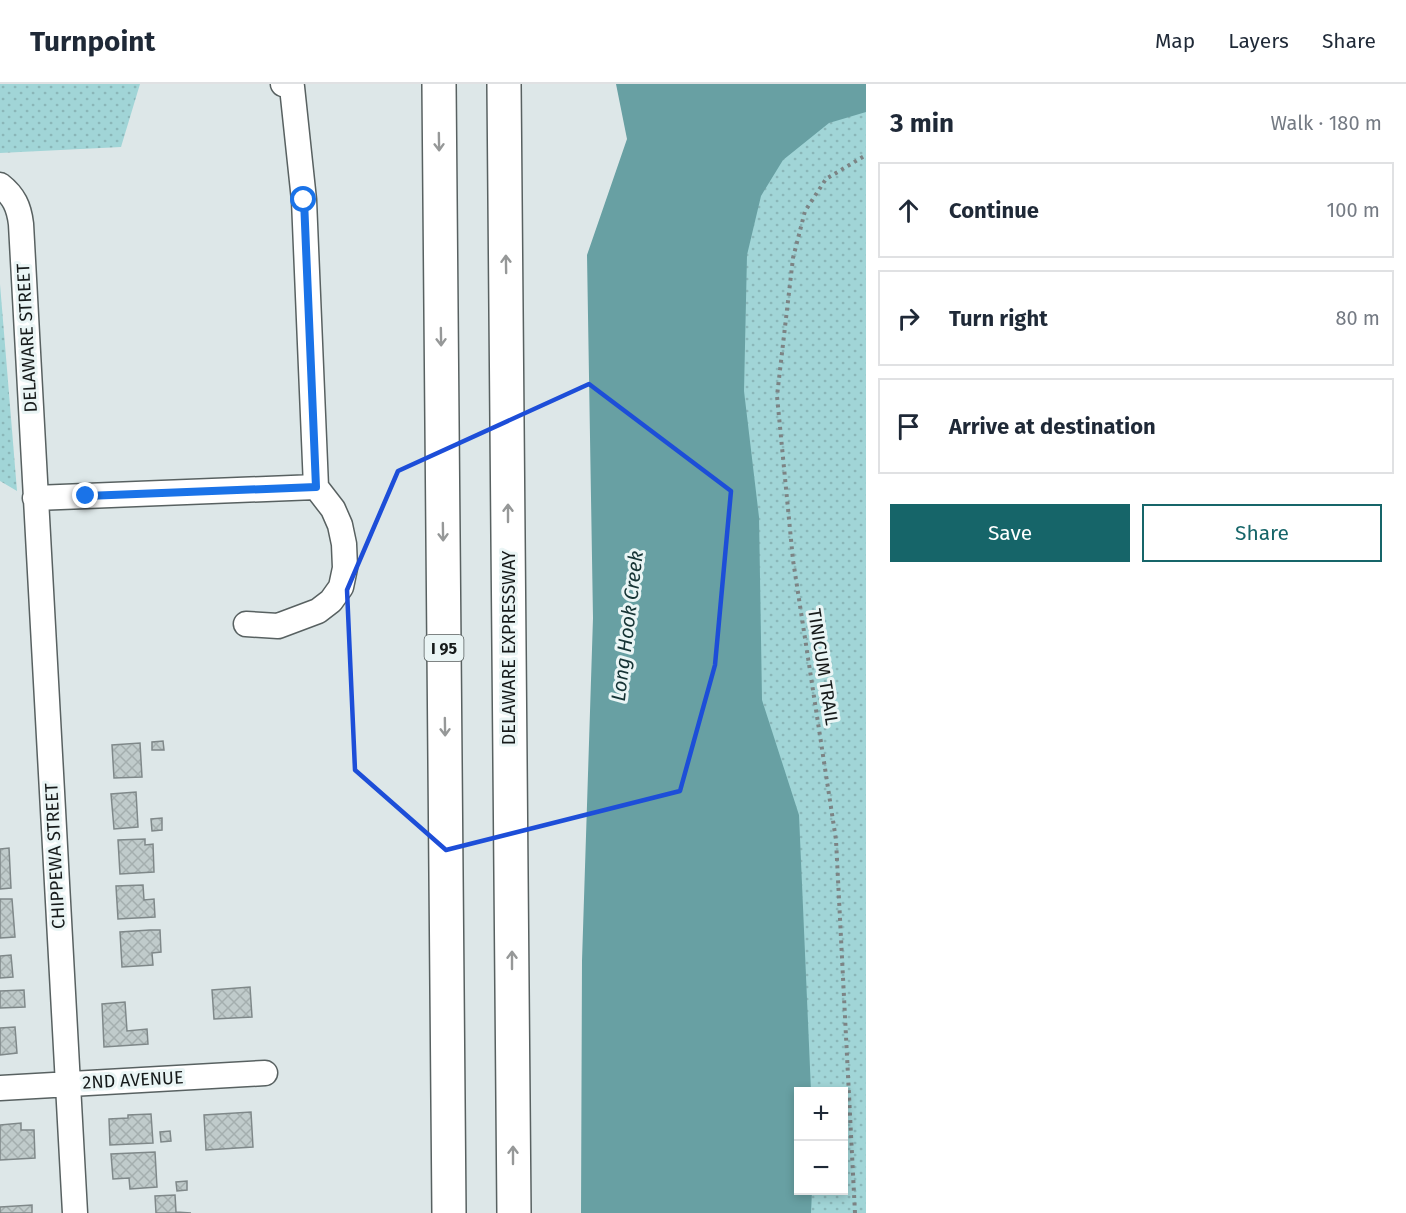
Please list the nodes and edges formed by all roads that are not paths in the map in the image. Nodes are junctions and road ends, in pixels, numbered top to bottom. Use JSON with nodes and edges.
{"nodes":[{"id":1,"x":283,"y":84,"type":"edge"},
{"id":2,"x":439,"y":84,"type":"edge"},
{"id":3,"x":504,"y":84,"type":"edge"},
{"id":4,"x":0,"y":185,"type":"edge"},
{"id":5,"x":316,"y":487,"type":"junction"},
{"id":6,"x":35,"y":498,"type":"junction"},
{"id":7,"x":246,"y":624,"type":"dead end"},
{"id":8,"x":265,"y":1073,"type":"dead end"},
{"id":9,"x":68,"y":1084,"type":"junction"},
{"id":10,"x":0,"y":1088,"type":"edge"},
{"id":11,"x":75,"y":1213,"type":"edge"},
{"id":12,"x":449,"y":1213,"type":"edge"},
{"id":13,"x":514,"y":1213,"type":"edge"}],
"edges":[{"from":1,"to":5,"type":"street"},
{"from":2,"to":12,"type":"highway","number":"I 95","one_way":true},
{"from":13,"to":3,"type":"highway","name":"DELAWARE EXPRESSWAY","one_way":true},
{"from":4,"to":6,"type":"street","name":"DELAWARE STREET"},
{"from":5,"to":6,"type":"street"},
{"from":5,"to":7,"type":"street"},
{"from":6,"to":9,"type":"street","name":"CHIPPEWA STREET"},
{"from":8,"to":9,"type":"street","name":"2ND AVENUE"},
{"from":9,"to":10,"type":"street","name":"2ND AVENUE"},
{"from":9,"to":11,"type":"street","name":"CHIPPEWA STREET"}]}
